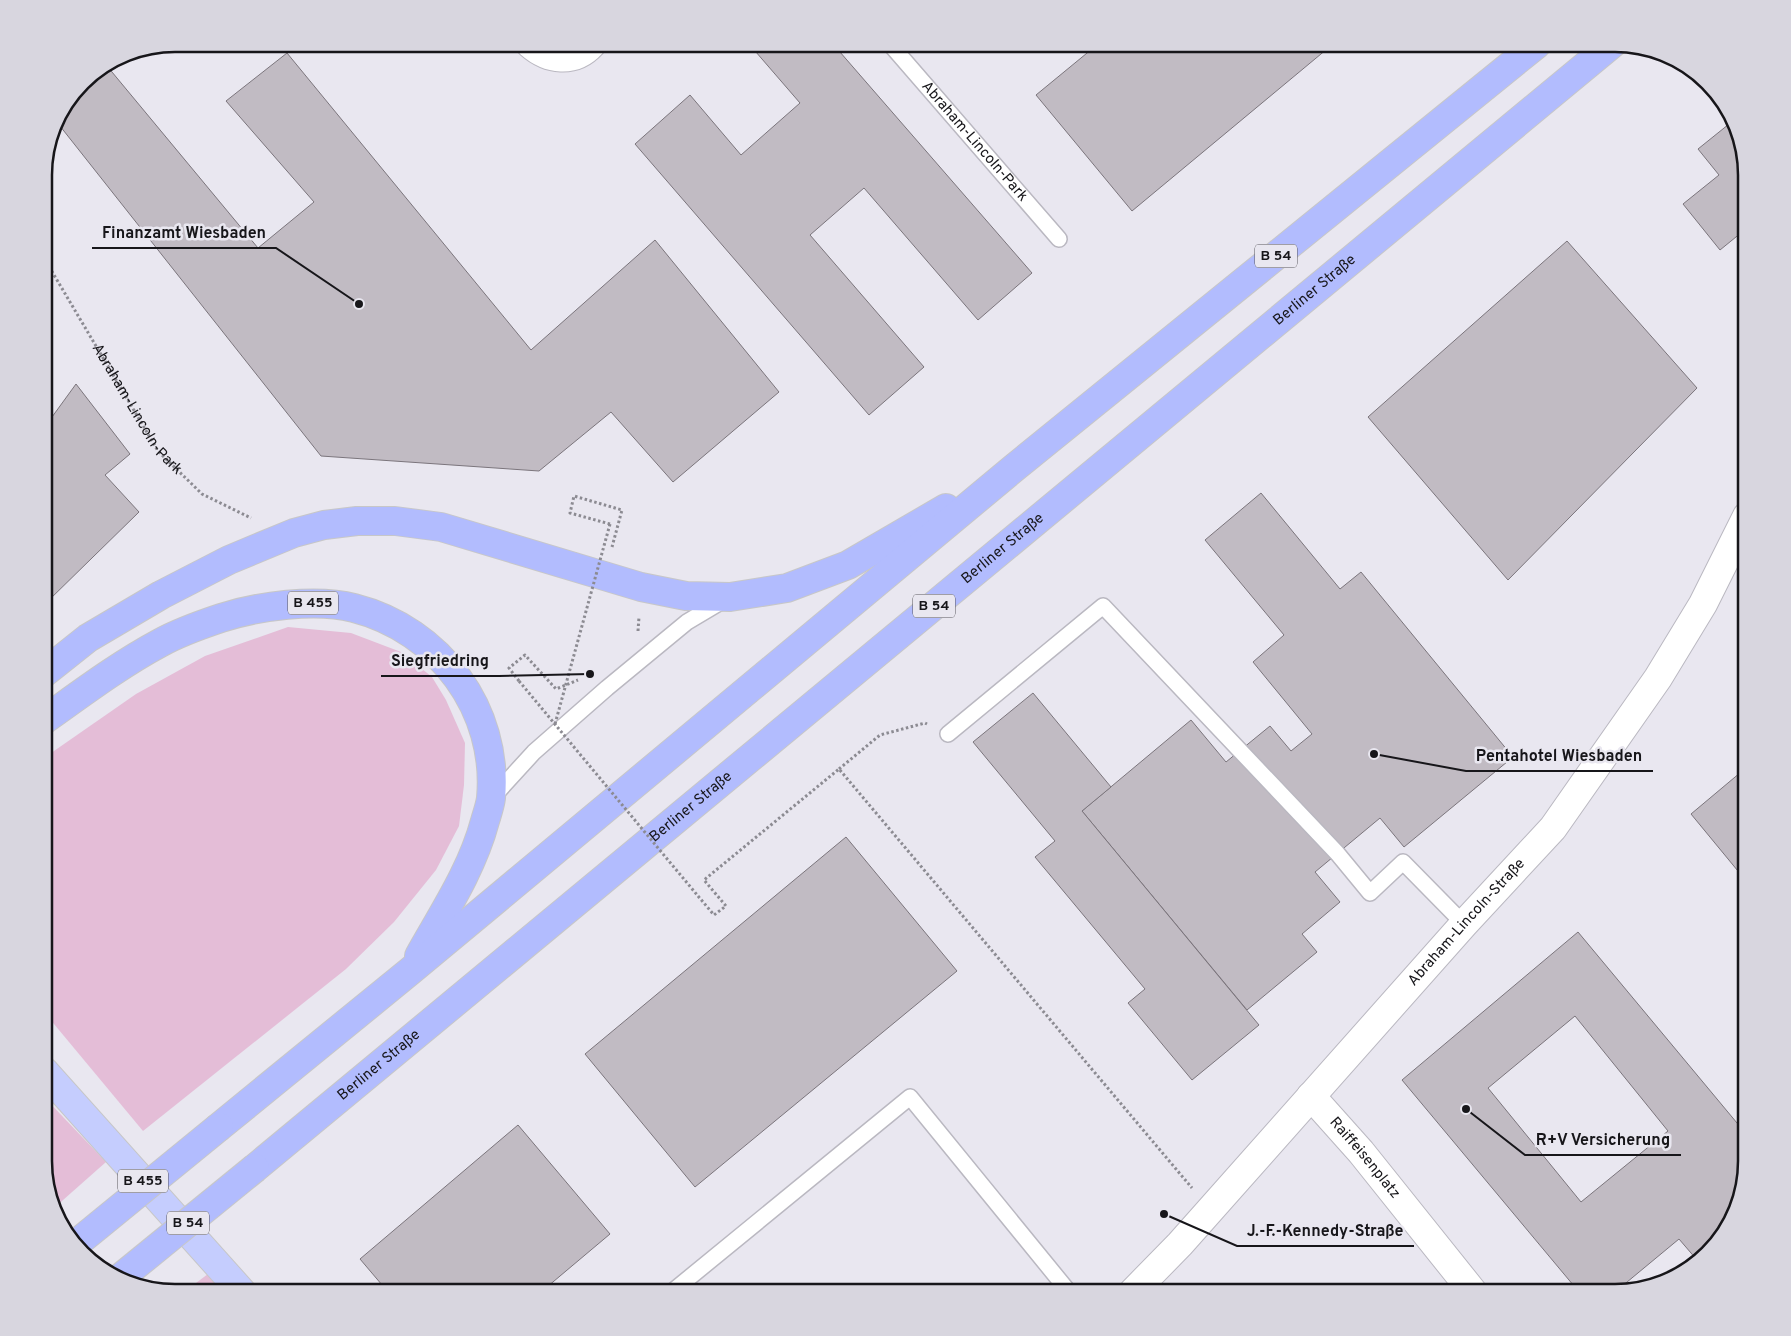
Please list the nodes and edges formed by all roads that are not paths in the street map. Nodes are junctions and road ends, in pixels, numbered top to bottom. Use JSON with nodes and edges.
{"nodes":[{"id":1,"x":540,"y":53,"type":"edge"},
{"id":2,"x":581,"y":53,"type":"edge"},
{"id":3,"x":898,"y":53,"type":"edge"},
{"id":4,"x":1526,"y":53,"type":"edge"},
{"id":5,"x":1601,"y":53,"type":"edge"},
{"id":6,"x":1059,"y":239,"type":"dead end"},
{"id":7,"x":1014,"y":468,"type":"junction"},
{"id":8,"x":1738,"y":534,"type":"edge"},
{"id":9,"x":730,"y":597,"type":"junction"},
{"id":10,"x":53,"y":666,"type":"edge"},
{"id":11,"x":53,"y":714,"type":"edge"},
{"id":12,"x":948,"y":734,"type":"road end"},
{"id":13,"x":491,"y":799,"type":"junction"},
{"id":14,"x":1464,"y":924,"type":"junction"},
{"id":15,"x":409,"y":972,"type":"junction"},
{"id":16,"x":53,"y":1080,"type":"edge"},
{"id":17,"x":1311,"y":1096,"type":"junction"},
{"id":18,"x":82,"y":1240,"type":"edge"},
{"id":19,"x":126,"y":1273,"type":"edge"},
{"id":20,"x":235,"y":1284,"type":"edge"},
{"id":21,"x":680,"y":1284,"type":"edge"},
{"id":22,"x":1062,"y":1284,"type":"edge"},
{"id":23,"x":1141,"y":1284,"type":"edge"},
{"id":24,"x":1467,"y":1284,"type":"edge"}],
"edges":[{"from":1,"to":2,"type":"street"},
{"from":3,"to":6,"type":"lane","name":"Abraham-Lincoln-Park"},
{"from":4,"to":7,"type":"highway","number":"B 54"},
{"from":5,"to":19,"type":"highway","name":"Berliner Straße","number":"B 54","bridge":true},
{"from":7,"to":9,"type":"highway"},
{"from":7,"to":15,"type":"highway","number":"B 54"},
{"from":8,"to":14,"type":"street","name":"Abraham-Lincoln-Straße"},
{"from":9,"to":10,"type":"highway"},
{"from":9,"to":13,"type":"lane"},
{"from":11,"to":13,"type":"highway","number":"B 455"},
{"from":12,"to":14,"type":"lane"},
{"from":13,"to":15,"type":"highway","number":"B 455"},
{"from":14,"to":17,"type":"street","name":"Abraham-Lincoln-Straße"},
{"from":15,"to":18,"type":"highway","number":"B 455","bridge":true},
{"from":16,"to":20,"type":"main road","number":"B 455"},
{"from":17,"to":23,"type":"street","name":"Abraham-Lincoln-Straße"},
{"from":17,"to":24,"type":"street","name":"Raiffeisenplatz"},
{"from":21,"to":22,"type":"lane"}]}
